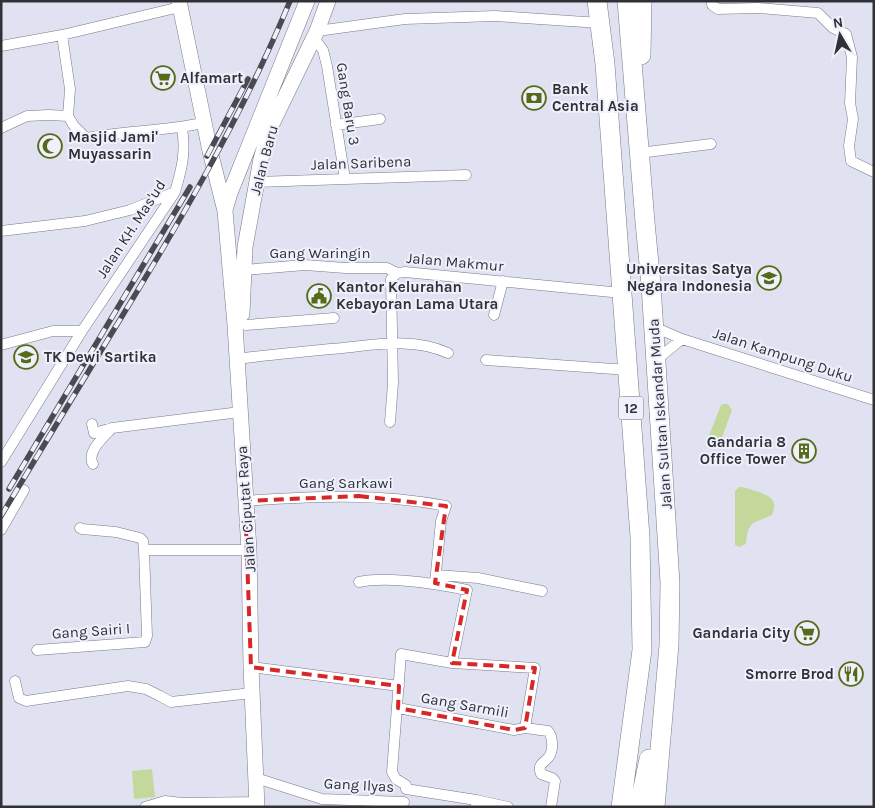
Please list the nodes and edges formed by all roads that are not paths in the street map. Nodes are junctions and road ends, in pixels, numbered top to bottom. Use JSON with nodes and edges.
{"nodes":[{"id":1,"x":307,"y":1,"type":"edge"},
{"id":2,"x":328,"y":1,"type":"edge"},
{"id":3,"x":627,"y":1,"type":"edge"},
{"id":4,"x":642,"y":1,"type":"edge"},
{"id":5,"x":712,"y":1,"type":"edge"},
{"id":6,"x":180,"y":4,"type":"edge"},
{"id":7,"x":597,"y":8,"type":"edge"},
{"id":8,"x":315,"y":34,"type":"junction"},
{"id":9,"x":62,"y":35,"type":"junction"},
{"id":10,"x":1,"y":46,"type":"edge"},
{"id":11,"x":634,"y":96,"type":"junction"},
{"id":12,"x":68,"y":116,"type":"junction"},
{"id":13,"x":380,"y":119,"type":"dead end"},
{"id":14,"x":204,"y":123,"type":"junction"},
{"id":15,"x":336,"y":125,"type":"junction"},
{"id":16,"x":1,"y":128,"type":"edge"},
{"id":17,"x":182,"y":128,"type":"junction"},
{"id":18,"x":711,"y":144,"type":"dead end"},
{"id":19,"x":640,"y":153,"type":"junction"},
{"id":20,"x":212,"y":162,"type":"junction"},
{"id":21,"x":874,"y":172,"type":"edge"},
{"id":22,"x":466,"y":175,"type":"dead end"},
{"id":23,"x":345,"y":179,"type":"junction"},
{"id":24,"x":256,"y":182,"type":"junction"},
{"id":25,"x":175,"y":192,"type":"junction"},
{"id":26,"x":230,"y":193,"type":"junction"},
{"id":27,"x":225,"y":211,"type":"junction"},
{"id":28,"x":1,"y":231,"type":"edge"},
{"id":29,"x":243,"y":270,"type":"junction"},
{"id":30,"x":397,"y":273,"type":"junction"},
{"id":31,"x":502,"y":281,"type":"junction"},
{"id":32,"x":622,"y":293,"type":"junction"},
{"id":33,"x":494,"y":315,"type":"dead end"},
{"id":34,"x":334,"y":318,"type":"dead end"},
{"id":35,"x":238,"y":324,"type":"junction"},
{"id":36,"x":654,"y":327,"type":"junction"},
{"id":37,"x":82,"y":331,"type":"junction"},
{"id":38,"x":682,"y":339,"type":"junction"},
{"id":39,"x":393,"y":343,"type":"junction"},
{"id":40,"x":1,"y":345,"type":"edge"},
{"id":41,"x":448,"y":353,"type":"dead end"},
{"id":42,"x":236,"y":358,"type":"junction"},
{"id":43,"x":486,"y":360,"type":"dead end"},
{"id":44,"x":656,"y":360,"type":"junction"},
{"id":45,"x":628,"y":370,"type":"junction"},
{"id":46,"x":874,"y":400,"type":"edge"},
{"id":47,"x":240,"y":412,"type":"junction"},
{"id":48,"x":390,"y":422,"type":"dead end"},
{"id":49,"x":92,"y":424,"type":"dead end"},
{"id":50,"x":112,"y":428,"type":"junction"},
{"id":51,"x":1,"y":462,"type":"edge"},
{"id":52,"x":92,"y":464,"type":"dead end"},
{"id":53,"x":24,"y":490,"type":"dead end"},
{"id":54,"x":245,"y":502,"type":"junction"},
{"id":55,"x":80,"y":528,"type":"dead end"},
{"id":56,"x":1,"y":530,"type":"edge"},
{"id":57,"x":144,"y":550,"type":"junction"},
{"id":58,"x":249,"y":550,"type":"junction"},
{"id":59,"x":436,"y":579,"type":"junction"},
{"id":60,"x":359,"y":582,"type":"dead end"},
{"id":61,"x":542,"y":591,"type":"dead end"},
{"id":62,"x":37,"y":650,"type":"dead end"},
{"id":63,"x":452,"y":663,"type":"junction"},
{"id":64,"x":251,"y":668,"type":"junction"},
{"id":65,"x":15,"y":682,"type":"dead end"},
{"id":66,"x":400,"y":686,"type":"junction"},
{"id":67,"x":252,"y":693,"type":"junction"},
{"id":68,"x":634,"y":704,"type":"junction"},
{"id":69,"x":663,"y":707,"type":"junction"},
{"id":70,"x":398,"y":708,"type":"junction"},
{"id":71,"x":526,"y":728,"type":"junction"},
{"id":72,"x":256,"y":778,"type":"junction"},
{"id":73,"x":406,"y":789,"type":"junction"},
{"id":74,"x":476,"y":803,"type":"edge"},
{"id":75,"x":257,"y":804,"type":"edge"},
{"id":76,"x":404,"y":804,"type":"edge"},
{"id":77,"x":145,"y":807,"type":"edge"},
{"id":78,"x":508,"y":807,"type":"edge"},
{"id":79,"x":550,"y":807,"type":"edge"},
{"id":80,"x":621,"y":807,"type":"edge"},
{"id":81,"x":633,"y":807,"type":"edge"},
{"id":82,"x":639,"y":807,"type":"edge"},
{"id":83,"x":655,"y":807,"type":"edge"}],
"edges":[{"from":1,"to":26,"type":"main road","name":"Jalan Baru"},
{"from":2,"to":8,"type":"main road","name":"Jalan Baru"},
{"from":3,"to":11,"type":"highway","name":"Jalan Sultan Iskandar Muda","number":"12"},
{"from":4,"to":11,"type":"highway"},
{"from":5,"to":21,"type":"street"},
{"from":6,"to":9,"type":"street"},
{"from":6,"to":14,"type":"main road"},
{"from":7,"to":8,"type":"street"},
{"from":7,"to":32,"type":"highway","name":"Jalan Sultan Iskandar Muda","number":"12"},
{"from":8,"to":15,"type":"street","name":"Gang Baru 3"},
{"from":8,"to":24,"type":"main road","name":"Jalan Baru"},
{"from":9,"to":10,"type":"street"},
{"from":9,"to":12,"type":"street"},
{"from":11,"to":19,"type":"highway","name":"Jalan Sultan Iskandar Muda","number":"12"},
{"from":12,"to":16,"type":"street"},
{"from":12,"to":17,"type":"street"},
{"from":13,"to":15,"type":"street"},
{"from":14,"to":17,"type":"street"},
{"from":14,"to":20,"type":"main road"},
{"from":15,"to":23,"type":"street","name":"Gang Baru 3"},
{"from":17,"to":25,"type":"street","name":"Jalan KH. Mas'ud"},
{"from":18,"to":19,"type":"street"},
{"from":19,"to":36,"type":"highway","name":"Jalan Sultan Iskandar Muda","number":"12"},
{"from":20,"to":26,"type":"main road"},
{"from":20,"to":27,"type":"main road"},
{"from":22,"to":23,"type":"street","name":"Jalan Saribena"},
{"from":23,"to":24,"type":"street","name":"Jalan Saribena"},
{"from":24,"to":29,"type":"main road","name":"Jalan Baru"},
{"from":25,"to":28,"type":"street"},
{"from":25,"to":37,"type":"street","name":"Jalan KH. Mas'ud"},
{"from":26,"to":27,"type":"main road","name":"Jalan Baru"},
{"from":27,"to":35,"type":"main road","name":"Jalan Ciputat Raya"},
{"from":29,"to":30,"type":"street","name":"Gang Waringin"},
{"from":29,"to":35,"type":"main road","name":"Jalan Baru"},
{"from":30,"to":31,"type":"street","name":"Jalan Makmur"},
{"from":30,"to":39,"type":"street","name":"Jalan Makmur"},
{"from":31,"to":32,"type":"street","name":"Jalan Makmur"},
{"from":31,"to":33,"type":"street"},
{"from":32,"to":45,"type":"highway","name":"Jalan Sultan Iskandar Muda","number":"12"},
{"from":34,"to":35,"type":"street"},
{"from":35,"to":42,"type":"main road","name":"Jalan Ciputat Raya"},
{"from":36,"to":38,"type":"street","name":"Jalan Kampung Duku"},
{"from":36,"to":44,"type":"highway","name":"Jalan Sultan Iskandar Muda","number":"12"},
{"from":37,"to":40,"type":"street"},
{"from":37,"to":51,"type":"street","name":"Jalan KH. Mas'ud"},
{"from":38,"to":44,"type":"street"},
{"from":38,"to":46,"type":"street","name":"Jalan Kampung Duku"},
{"from":39,"to":41,"type":"street"},
{"from":39,"to":42,"type":"street"},
{"from":39,"to":48,"type":"street","name":"Jalan Makmur"},
{"from":42,"to":47,"type":"main road","name":"Jalan Ciputat Raya"},
{"from":43,"to":45,"type":"street"},
{"from":44,"to":69,"type":"highway","name":"Jalan Sultan Iskandar Muda","number":"12"},
{"from":45,"to":68,"type":"highway","name":"Jalan Sultan Iskandar Muda","number":"12"},
{"from":47,"to":50,"type":"street"},
{"from":47,"to":54,"type":"main road","name":"Jalan Ciputat Raya"},
{"from":49,"to":50,"type":"street"},
{"from":50,"to":52,"type":"street"},
{"from":53,"to":56,"type":"street"},
{"from":54,"to":58,"type":"main road","name":"Jalan Ciputat Raya"},
{"from":54,"to":59,"type":"street","name":"Gang Sarkawi"},
{"from":55,"to":57,"type":"street"},
{"from":57,"to":58,"type":"street"},
{"from":57,"to":62,"type":"street","name":"Gang Sairi I"},
{"from":58,"to":64,"type":"main road","name":"Jalan Ciputat Raya"},
{"from":59,"to":60,"type":"street"},
{"from":59,"to":61,"type":"street"},
{"from":59,"to":63,"type":"street"},
{"from":63,"to":66,"type":"street","name":"Gang Sarmili"},
{"from":63,"to":71,"type":"street","name":"Gang Sarmili"},
{"from":64,"to":66,"type":"street"},
{"from":64,"to":67,"type":"main road","name":"Jalan Ciputat Raya"},
{"from":65,"to":67,"type":"street"},
{"from":66,"to":70,"type":"street","name":"Gang Sarmili"},
{"from":67,"to":72,"type":"main road","name":"Jalan Ciputat Raya"},
{"from":68,"to":80,"type":"highway","name":"Jalan Sultan Iskandar Muda","number":"12"},
{"from":68,"to":81,"type":"highway","name":"Jalan Sultan Iskandar Muda","number":"12"},
{"from":69,"to":82,"type":"highway","name":"Jalan Sultan Iskandar Muda","number":"12"},
{"from":69,"to":83,"type":"highway","name":"Jalan Sultan Iskandar Muda","number":"12"},
{"from":70,"to":71,"type":"street","name":"Gang Sarmili"},
{"from":70,"to":73,"type":"street","name":"Gang Sarmili"},
{"from":71,"to":79,"type":"street"},
{"from":72,"to":75,"type":"main road","name":"Jalan Ciputat Raya"},
{"from":72,"to":76,"type":"street","name":"Gang Ilyas"},
{"from":73,"to":74,"type":"street"},
{"from":73,"to":76,"type":"street","name":"Gang Ilyas"},
{"from":74,"to":78,"type":"street"},
{"from":75,"to":77,"type":"street"}]}
